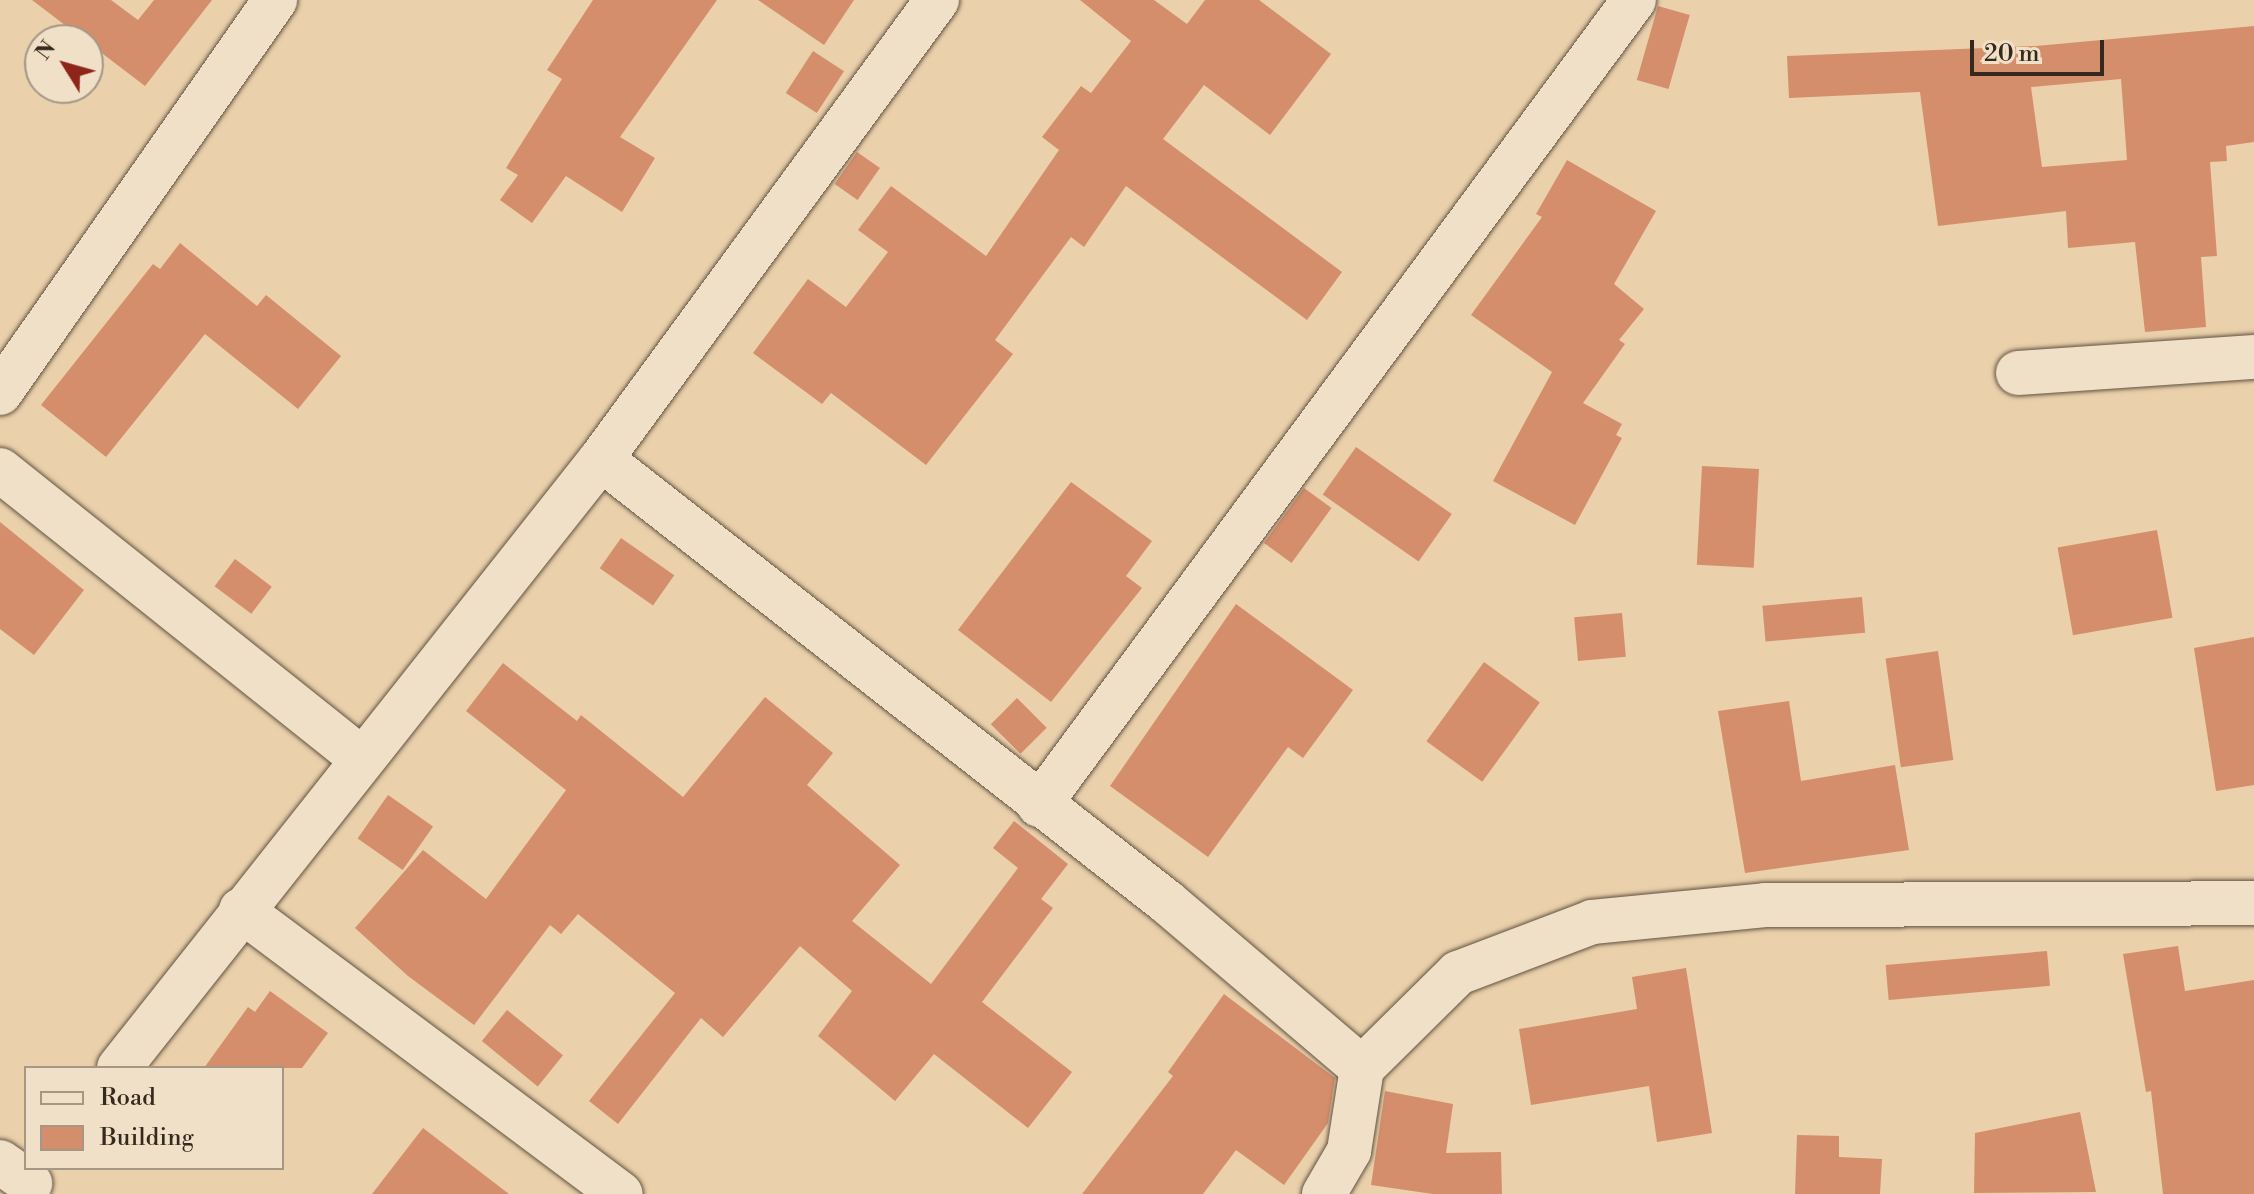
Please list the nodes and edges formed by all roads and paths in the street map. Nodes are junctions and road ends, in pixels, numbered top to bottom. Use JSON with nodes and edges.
{"nodes":[{"id":1,"x":275,"y":0,"type":"edge"},
{"id":2,"x":937,"y":0,"type":"edge"},
{"id":3,"x":1634,"y":0,"type":"edge"},
{"id":4,"x":2254,"y":357,"type":"edge"},
{"id":5,"x":2018,"y":373,"type":"dead end"},
{"id":6,"x":0,"y":393,"type":"edge"},
{"id":7,"x":601,"y":459,"type":"junction"},
{"id":8,"x":0,"y":470,"type":"edge"},
{"id":9,"x":361,"y":758,"type":"junction"},
{"id":10,"x":1039,"y":805,"type":"junction"},
{"id":11,"x":2254,"y":903,"type":"edge"},
{"id":12,"x":241,"y":910,"type":"junction"},
{"id":13,"x":121,"y":1066,"type":"edge"},
{"id":14,"x":1362,"y":1068,"type":"junction"},
{"id":15,"x":621,"y":1194,"type":"edge"},
{"id":16,"x":1324,"y":1194,"type":"edge"}],
"edges":[{"from":1,"to":6,"type":"street"},
{"from":2,"to":7,"type":"street"},
{"from":3,"to":10,"type":"street"},
{"from":4,"to":5,"type":"street"},
{"from":7,"to":9,"type":"street"},
{"from":7,"to":10,"type":"street"},
{"from":8,"to":9,"type":"street"},
{"from":9,"to":12,"type":"street"},
{"from":10,"to":14,"type":"street"},
{"from":11,"to":14,"type":"street"},
{"from":12,"to":13,"type":"street"},
{"from":12,"to":15,"type":"street"},
{"from":14,"to":16,"type":"street"}]}
